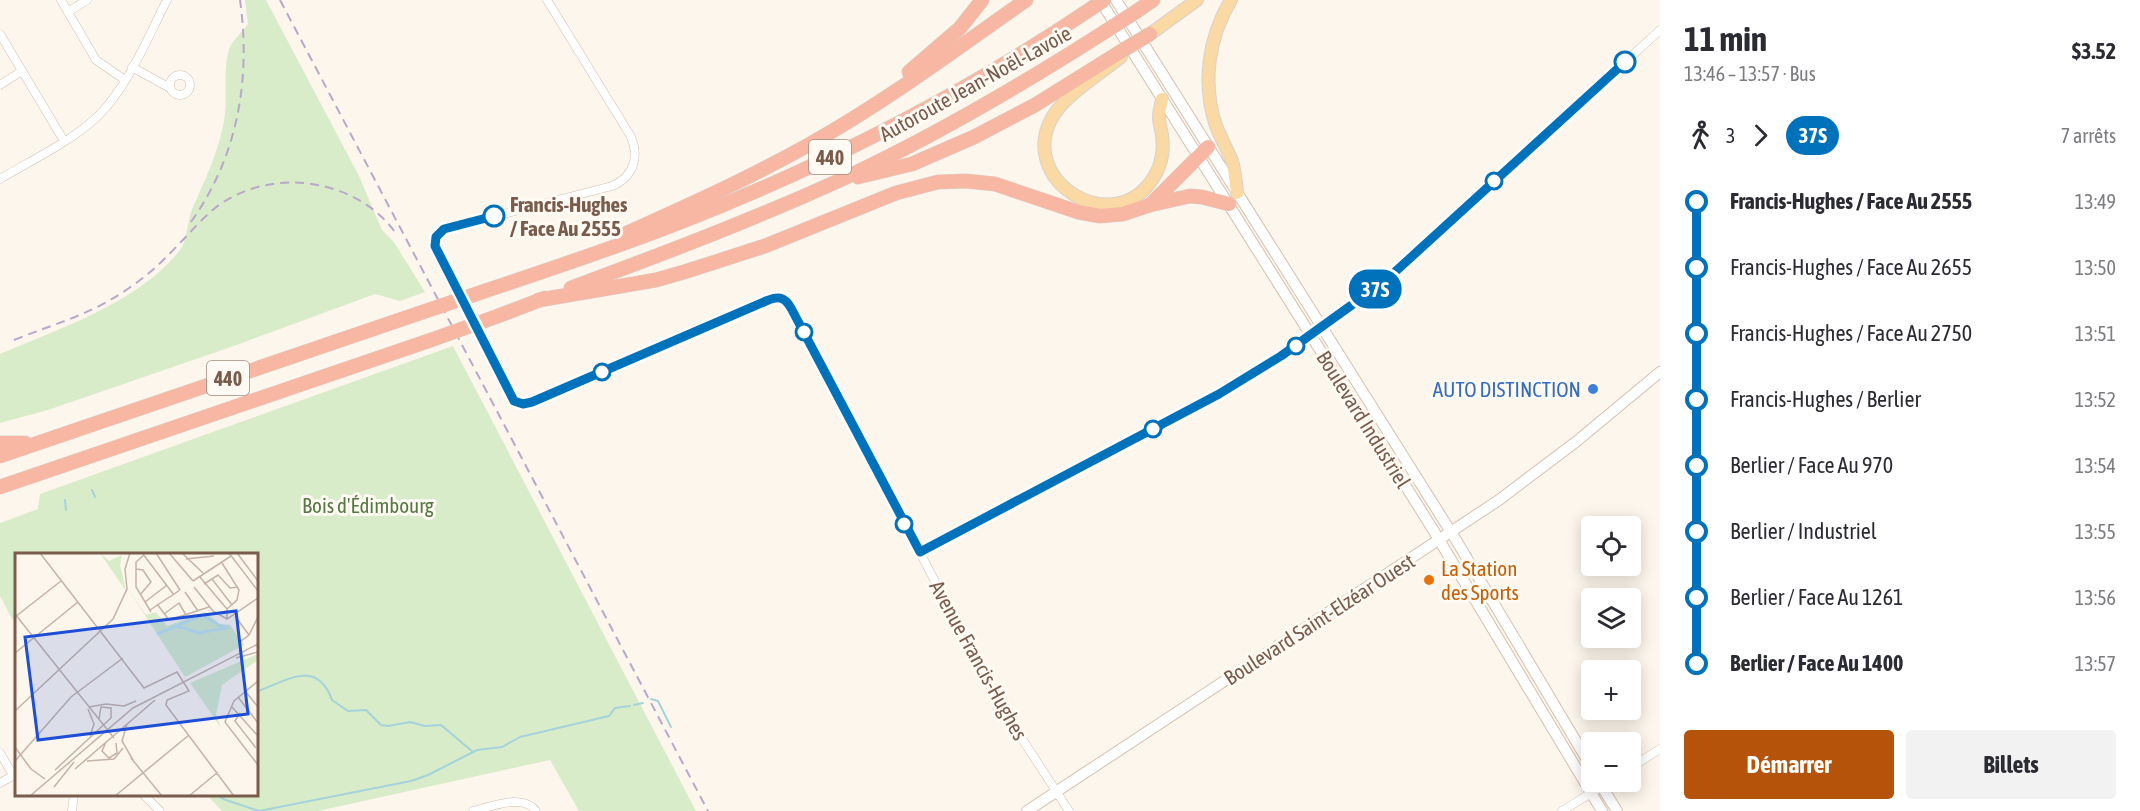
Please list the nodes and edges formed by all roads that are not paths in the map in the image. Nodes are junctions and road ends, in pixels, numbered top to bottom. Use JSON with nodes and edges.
{"nodes":[{"id":1,"x":61,"y":0,"type":"edge"},
{"id":2,"x":87,"y":0,"type":"edge"},
{"id":3,"x":167,"y":0,"type":"edge"},
{"id":4,"x":547,"y":0,"type":"edge"},
{"id":5,"x":982,"y":0,"type":"edge"},
{"id":6,"x":1026,"y":0,"type":"edge"},
{"id":7,"x":1116,"y":0,"type":"edge"},
{"id":8,"x":1154,"y":0,"type":"edge"},
{"id":9,"x":1197,"y":0,"type":"edge"},
{"id":10,"x":1231,"y":0,"type":"edge"},
{"id":11,"x":1099,"y":3,"type":"edge"},
{"id":12,"x":68,"y":12,"type":"junction"},
{"id":13,"x":1660,"y":30,"type":"edge"},
{"id":14,"x":0,"y":34,"type":"edge"},
{"id":15,"x":1150,"y":34,"type":"joint"},
{"id":16,"x":1121,"y":54,"type":"junction"},
{"id":17,"x":132,"y":67,"type":"junction"},
{"id":18,"x":22,"y":71,"type":"junction"},
{"id":19,"x":125,"y":80,"type":"junction"},
{"id":20,"x":0,"y":85,"type":"edge"},
{"id":21,"x":170,"y":88,"type":"dead end"},
{"id":22,"x":1162,"y":99,"type":"junction"},
{"id":23,"x":854,"y":118,"type":"junction"},
{"id":24,"x":64,"y":141,"type":"junction"},
{"id":25,"x":1203,"y":152,"type":"junction"},
{"id":26,"x":0,"y":178,"type":"edge"},
{"id":27,"x":832,"y":183,"type":"junction"},
{"id":28,"x":1233,"y":199,"type":"junction"},
{"id":29,"x":1150,"y":205,"type":"junction"},
{"id":30,"x":549,"y":269,"type":"junction"},
{"id":31,"x":538,"y":300,"type":"junction"},
{"id":32,"x":1321,"y":327,"type":"junction"},
{"id":33,"x":1311,"y":335,"type":"junction"},
{"id":34,"x":1660,"y":372,"type":"edge"},
{"id":35,"x":39,"y":442,"type":"junction"},
{"id":36,"x":0,"y":443,"type":"edge"},
{"id":37,"x":0,"y":456,"type":"edge"},
{"id":38,"x":0,"y":487,"type":"edge"},
{"id":39,"x":1451,"y":533,"type":"junction"},
{"id":40,"x":1440,"y":540,"type":"junction"},
{"id":41,"x":920,"y":552,"type":"junction"},
{"id":42,"x":1660,"y":749,"type":"edge"},
{"id":43,"x":1581,"y":750,"type":"edge"},
{"id":44,"x":0,"y":753,"type":"edge"},
{"id":45,"x":1641,"y":761,"type":"edge"},
{"id":46,"x":15,"y":774,"type":"edge"},
{"id":47,"x":0,"y":783,"type":"edge"},
{"id":48,"x":1056,"y":792,"type":"junction"},
{"id":49,"x":1608,"y":792,"type":"edge"},
{"id":50,"x":1591,"y":793,"type":"junction"},
{"id":51,"x":74,"y":796,"type":"edge"},
{"id":52,"x":144,"y":796,"type":"edge"},
{"id":53,"x":72,"y":811,"type":"edge"},
{"id":54,"x":160,"y":811,"type":"edge"},
{"id":55,"x":473,"y":811,"type":"edge"},
{"id":56,"x":536,"y":811,"type":"edge"},
{"id":57,"x":1027,"y":811,"type":"edge"},
{"id":58,"x":1069,"y":811,"type":"edge"},
{"id":59,"x":1563,"y":811,"type":"edge"},
{"id":60,"x":1602,"y":811,"type":"edge"},
{"id":61,"x":1617,"y":811,"type":"edge"}],
"edges":[{"from":1,"to":12,"type":"street"},
{"from":2,"to":12,"type":"street"},
{"from":3,"to":17,"type":"street"},
{"from":4,"to":41,"type":"street","name":"Avenue Francis-Hughes"},
{"from":5,"to":23,"type":"highway"},
{"from":6,"to":23,"type":"highway"},
{"from":7,"to":25,"type":"street","name":"Boulevard Industriel"},
{"from":8,"to":27,"type":"highway","name":"Autoroute Jean-Noël-Lavoie","number":"440","bridge":true},
{"from":9,"to":15,"type":"main road"},
{"from":10,"to":28,"type":"main road"},
{"from":11,"to":22,"type":"street","name":"Boulevard Industriel"},
{"from":11,"to":30,"type":"highway","name":"Autoroute Jean-Noël-Lavoie","number":"440"},
{"from":12,"to":19,"type":"street"},
{"from":13,"to":32,"type":"street"},
{"from":14,"to":18,"type":"street"},
{"from":15,"to":16,"type":"highway","bridge":true},
{"from":16,"to":22,"type":"main road"},
{"from":16,"to":27,"type":"highway"},
{"from":17,"to":19,"type":"street"},
{"from":17,"to":21,"type":"street"},
{"from":18,"to":20,"type":"street"},
{"from":18,"to":24,"type":"street"},
{"from":19,"to":24,"type":"street"},
{"from":22,"to":25,"type":"street","name":"Boulevard Industriel"},
{"from":23,"to":30,"type":"highway"},
{"from":24,"to":26,"type":"street"},
{"from":25,"to":28,"type":"street","name":"Boulevard Industriel"},
{"from":25,"to":29,"type":"highway"},
{"from":27,"to":31,"type":"highway","name":"Autoroute Jean-Noël-Lavoie","number":"440"},
{"from":28,"to":29,"type":"highway"},
{"from":28,"to":32,"type":"street","name":"Boulevard Industriel"},
{"from":28,"to":33,"type":"street","name":"Boulevard Industriel"},
{"from":29,"to":31,"type":"highway"},
{"from":30,"to":35,"type":"highway","name":"Autoroute Jean-Noël-Lavoie","number":"440","bridge":true},
{"from":31,"to":38,"type":"highway","name":"Autoroute Jean-Noël-Lavoie","number":"440","bridge":true},
{"from":32,"to":33,"type":"street"},
{"from":32,"to":39,"type":"street","name":"Boulevard Industriel"},
{"from":33,"to":40,"type":"street","name":"Boulevard Industriel"},
{"from":33,"to":41,"type":"street"},
{"from":34,"to":39,"type":"street","name":"Boulevard Saint-Elzéar Ouest"},
{"from":35,"to":36,"type":"highway"},
{"from":35,"to":37,"type":"highway","name":"Autoroute Jean-Noël-Lavoie","number":"440"},
{"from":39,"to":40,"type":"street","name":"Boulevard Saint-Elzéar Ouest"},
{"from":39,"to":43,"type":"street","name":"Boulevard Industriel"},
{"from":40,"to":48,"type":"street","name":"Boulevard Saint-Elzéar Ouest"},
{"from":40,"to":50,"type":"street","name":"Boulevard Industriel"},
{"from":41,"to":48,"type":"street","name":"Avenue Francis-Hughes"},
{"from":42,"to":45,"type":"street"},
{"from":44,"to":46,"type":"street"},
{"from":46,"to":47,"type":"street"},
{"from":48,"to":57,"type":"street","name":"Boulevard Saint-Elzéar Ouest"},
{"from":48,"to":58,"type":"street","name":"Avenue Francis-Hughes"},
{"from":49,"to":61,"type":"street"},
{"from":50,"to":59,"type":"street"},
{"from":50,"to":60,"type":"street","name":"Boulevard Industriel"},
{"from":51,"to":53,"type":"street"},
{"from":52,"to":54,"type":"street"},
{"from":55,"to":56,"type":"street"}]}
